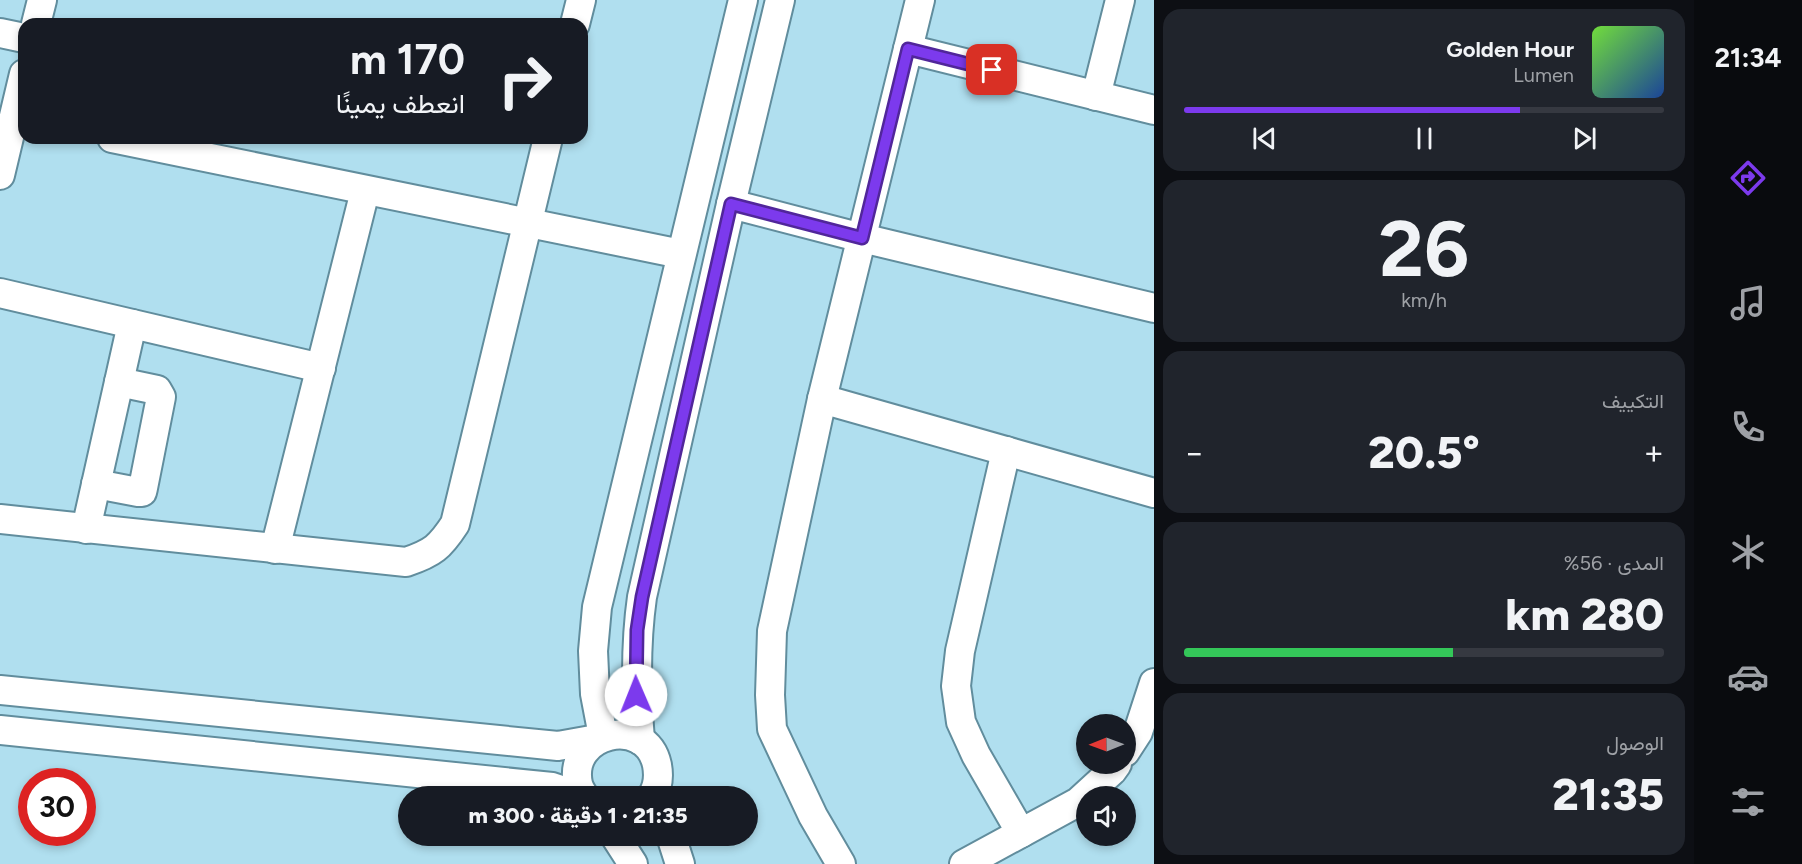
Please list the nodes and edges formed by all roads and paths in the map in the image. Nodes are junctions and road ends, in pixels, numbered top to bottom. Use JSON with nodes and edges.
{"nodes":[{"id":1,"x":42,"y":0,"type":"edge"},
{"id":2,"x":581,"y":0,"type":"edge"},
{"id":3,"x":743,"y":0,"type":"edge"},
{"id":4,"x":780,"y":0,"type":"edge"},
{"id":5,"x":920,"y":0,"type":"edge"},
{"id":6,"x":1120,"y":0,"type":"edge"},
{"id":7,"x":38,"y":18,"type":"edge"},
{"id":8,"x":576,"y":18,"type":"edge"},
{"id":9,"x":0,"y":33,"type":"edge"},
{"id":10,"x":18,"y":37,"type":"edge"},
{"id":11,"x":908,"y":49,"type":"junction"},
{"id":12,"x":1096,"y":96,"type":"junction"},
{"id":13,"x":1154,"y":110,"type":"edge"},
{"id":14,"x":18,"y":122,"type":"edge"},
{"id":15,"x":163,"y":144,"type":"edge"},
{"id":16,"x":547,"y":144,"type":"edge"},
{"id":17,"x":0,"y":175,"type":"edge"},
{"id":18,"x":365,"y":190,"type":"junction"},
{"id":19,"x":731,"y":204,"type":"junction"},
{"id":20,"x":527,"y":224,"type":"junction"},
{"id":21,"x":862,"y":238,"type":"junction"},
{"id":22,"x":681,"y":254,"type":"junction"},
{"id":23,"x":0,"y":293,"type":"edge"},
{"id":24,"x":1154,"y":308,"type":"edge"},
{"id":25,"x":132,"y":324,"type":"junction"},
{"id":26,"x":321,"y":368,"type":"junction"},
{"id":27,"x":119,"y":382,"type":"junction"},
{"id":28,"x":822,"y":399,"type":"junction"},
{"id":29,"x":1006,"y":451,"type":"junction"},
{"id":30,"x":96,"y":484,"type":"junction"},
{"id":31,"x":1154,"y":493,"type":"edge"},
{"id":32,"x":0,"y":519,"type":"edge"},
{"id":33,"x":86,"y":529,"type":"junction"},
{"id":34,"x":275,"y":549,"type":"junction"},
{"id":35,"x":1154,"y":682,"type":"edge"},
{"id":36,"x":0,"y":690,"type":"edge"},
{"id":37,"x":168,"y":707,"type":"junction"},
{"id":38,"x":0,"y":730,"type":"edge"},
{"id":39,"x":1136,"y":735,"type":"edge"},
{"id":40,"x":600,"y":738,"type":"junction"},
{"id":41,"x":640,"y":740,"type":"junction"},
{"id":42,"x":164,"y":746,"type":"junction"},
{"id":43,"x":1110,"y":774,"type":"edge"},
{"id":44,"x":543,"y":786,"type":"edge"},
{"id":45,"x":578,"y":786,"type":"edge"},
{"id":46,"x":657,"y":786,"type":"edge"},
{"id":47,"x":1021,"y":833,"type":"junction"},
{"id":48,"x":621,"y":846,"type":"edge"},
{"id":49,"x":674,"y":846,"type":"edge"},
{"id":50,"x":633,"y":864,"type":"edge"},
{"id":51,"x":680,"y":864,"type":"edge"},
{"id":52,"x":841,"y":864,"type":"edge"},
{"id":53,"x":964,"y":864,"type":"edge"}],
"edges":[{"from":1,"to":7,"type":"street"},
{"from":2,"to":8,"type":"street"},
{"from":3,"to":22,"type":"street"},
{"from":4,"to":19,"type":"street"},
{"from":5,"to":11,"type":"street"},
{"from":6,"to":12,"type":"street"},
{"from":9,"to":10,"type":"street"},
{"from":11,"to":12,"type":"street"},
{"from":11,"to":21,"type":"street"},
{"from":12,"to":13,"type":"street"},
{"from":14,"to":17,"type":"street"},
{"from":15,"to":18,"type":"street"},
{"from":16,"to":20,"type":"street"},
{"from":18,"to":20,"type":"street"},
{"from":18,"to":26,"type":"street"},
{"from":19,"to":21,"type":"street"},
{"from":19,"to":41,"type":"street"},
{"from":20,"to":22,"type":"street"},
{"from":20,"to":34,"type":"street"},
{"from":21,"to":24,"type":"street"},
{"from":21,"to":28,"type":"street"},
{"from":22,"to":40,"type":"street"},
{"from":23,"to":25,"type":"street"},
{"from":25,"to":26,"type":"street"},
{"from":25,"to":27,"type":"street"},
{"from":26,"to":34,"type":"street"},
{"from":27,"to":30,"type":"street"},
{"from":27,"to":30,"type":"street"},
{"from":28,"to":29,"type":"street"},
{"from":28,"to":52,"type":"street"},
{"from":29,"to":31,"type":"street"},
{"from":29,"to":47,"type":"street"},
{"from":30,"to":33,"type":"street"},
{"from":32,"to":33,"type":"street"},
{"from":33,"to":34,"type":"street"},
{"from":35,"to":39,"type":"street"},
{"from":36,"to":37,"type":"street"},
{"from":37,"to":40,"type":"street"},
{"from":37,"to":42,"type":"street"},
{"from":38,"to":42,"type":"street"},
{"from":40,"to":41,"type":"street"},
{"from":40,"to":45,"type":"street"},
{"from":41,"to":46,"type":"street"},
{"from":42,"to":44,"type":"street"},
{"from":43,"to":47,"type":"street"},
{"from":47,"to":53,"type":"street"},
{"from":48,"to":50,"type":"street"},
{"from":49,"to":51,"type":"street"}]}
